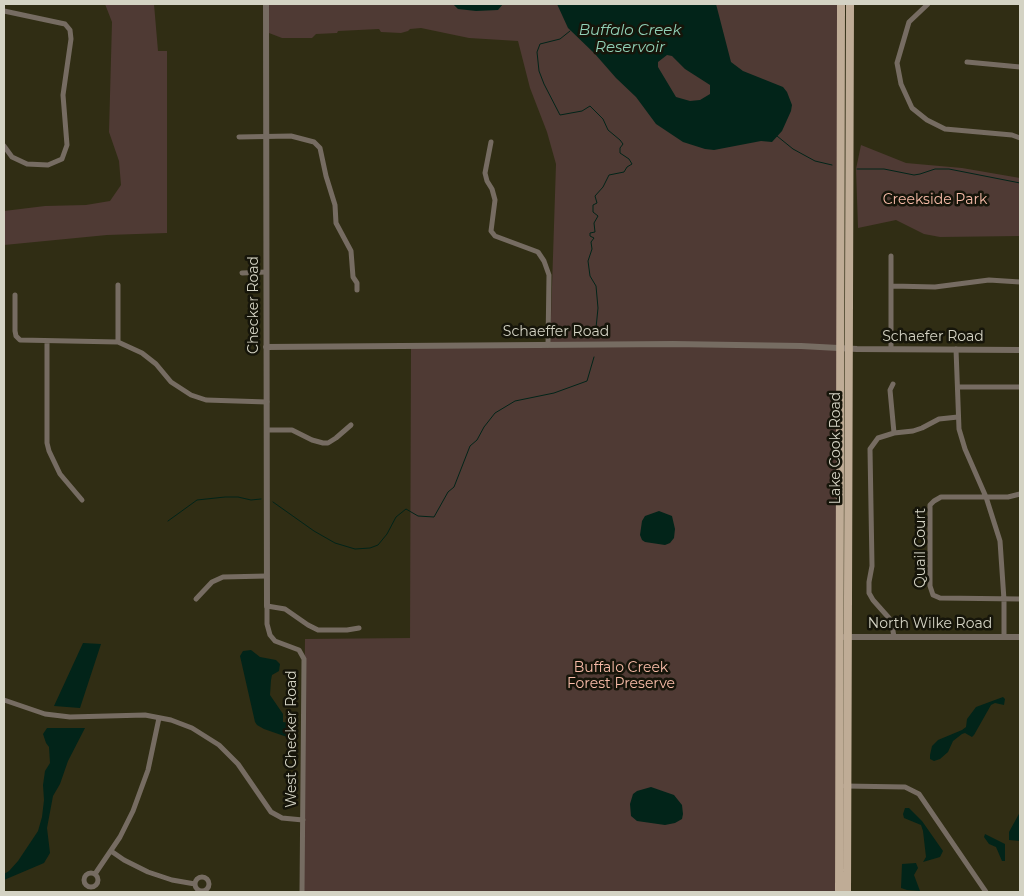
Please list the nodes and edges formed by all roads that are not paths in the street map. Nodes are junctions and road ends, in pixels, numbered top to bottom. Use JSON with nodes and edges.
{"nodes":[{"id":1,"x":266,"y":4,"type":"edge"},
{"id":2,"x":841,"y":4,"type":"edge"},
{"id":3,"x":850,"y":4,"type":"edge"},
{"id":4,"x":928,"y":4,"type":"edge"},
{"id":5,"x":4,"y":11,"type":"edge"},
{"id":6,"x":967,"y":62,"type":"dead end"},
{"id":7,"x":1020,"y":67,"type":"edge"},
{"id":8,"x":266,"y":136,"type":"junction"},
{"id":9,"x":239,"y":137,"type":"dead end"},
{"id":10,"x":1020,"y":138,"type":"edge"},
{"id":11,"x":491,"y":142,"type":"dead end"},
{"id":12,"x":4,"y":146,"type":"edge"},
{"id":13,"x":891,"y":256,"type":"dead end"},
{"id":14,"x":242,"y":272,"type":"dead end"},
{"id":15,"x":266,"y":272,"type":"junction"},
{"id":16,"x":1020,"y":282,"type":"edge"},
{"id":17,"x":118,"y":284,"type":"dead end"},
{"id":18,"x":892,"y":286,"type":"junction"},
{"id":19,"x":357,"y":290,"type":"dead end"},
{"id":20,"x":15,"y":295,"type":"dead end"},
{"id":21,"x":47,"y":342,"type":"junction"},
{"id":22,"x":118,"y":342,"type":"junction"},
{"id":23,"x":548,"y":345,"type":"junction"},
{"id":24,"x":266,"y":346,"type":"junction"},
{"id":25,"x":845,"y":348,"type":"junction"},
{"id":26,"x":891,"y":349,"type":"junction"},
{"id":27,"x":956,"y":349,"type":"junction"},
{"id":28,"x":1020,"y":350,"type":"edge"},
{"id":29,"x":893,"y":384,"type":"dead end"},
{"id":30,"x":958,"y":387,"type":"junction"},
{"id":31,"x":1020,"y":387,"type":"edge"},
{"id":32,"x":266,"y":402,"type":"junction"},
{"id":33,"x":958,"y":418,"type":"junction"},
{"id":34,"x":351,"y":425,"type":"dead end"},
{"id":35,"x":266,"y":430,"type":"junction"},
{"id":36,"x":894,"y":433,"type":"junction"},
{"id":37,"x":1020,"y":494,"type":"edge"},
{"id":38,"x":986,"y":497,"type":"junction"},
{"id":39,"x":82,"y":500,"type":"dead end"},
{"id":40,"x":267,"y":576,"type":"junction"},
{"id":41,"x":196,"y":598,"type":"dead end"},
{"id":42,"x":1020,"y":599,"type":"edge"},
{"id":43,"x":1004,"y":600,"type":"junction"},
{"id":44,"x":267,"y":606,"type":"junction"},
{"id":45,"x":358,"y":628,"type":"dead end"},
{"id":46,"x":840,"y":636,"type":"junction"},
{"id":47,"x":894,"y":636,"type":"junction"},
{"id":48,"x":849,"y":637,"type":"junction"},
{"id":49,"x":1004,"y":637,"type":"junction"},
{"id":50,"x":1020,"y":637,"type":"edge"},
{"id":51,"x":4,"y":700,"type":"edge"},
{"id":52,"x":159,"y":718,"type":"junction"},
{"id":53,"x":844,"y":786,"type":"junction"},
{"id":54,"x":303,"y":820,"type":"junction"},
{"id":55,"x":111,"y":851,"type":"junction"},
{"id":56,"x":95,"y":874,"type":"dead end"},
{"id":57,"x":195,"y":884,"type":"dead end"},
{"id":58,"x":302,"y":892,"type":"edge"},
{"id":59,"x":839,"y":892,"type":"edge"},
{"id":60,"x":848,"y":892,"type":"edge"},
{"id":61,"x":986,"y":892,"type":"edge"}],
"edges":[{"from":1,"to":8,"type":"street","name":"Checker Road"},
{"from":2,"to":25,"type":"main road","name":"Lake Cook Road"},
{"from":3,"to":25,"type":"main road","name":"Lake Cook Road"},
{"from":4,"to":10,"type":"street"},
{"from":5,"to":12,"type":"street"},
{"from":6,"to":7,"type":"street"},
{"from":8,"to":9,"type":"street"},
{"from":8,"to":15,"type":"street","name":"Checker Road"},
{"from":8,"to":19,"type":"street"},
{"from":11,"to":23,"type":"street"},
{"from":13,"to":18,"type":"street"},
{"from":14,"to":15,"type":"street"},
{"from":15,"to":24,"type":"street","name":"Checker Road"},
{"from":16,"to":18,"type":"street"},
{"from":17,"to":22,"type":"street"},
{"from":18,"to":26,"type":"street"},
{"from":20,"to":21,"type":"street"},
{"from":21,"to":22,"type":"street"},
{"from":21,"to":39,"type":"street"},
{"from":22,"to":32,"type":"street"},
{"from":23,"to":24,"type":"street","name":"Schaeffer Road"},
{"from":23,"to":25,"type":"street","name":"Schaeffer Road"},
{"from":24,"to":32,"type":"street","name":"Checker Road"},
{"from":25,"to":26,"type":"street","name":"Schaefer Road"},
{"from":25,"to":46,"type":"main road","name":"Lake Cook Road"},
{"from":25,"to":48,"type":"main road","name":"Lake Cook Road"},
{"from":26,"to":27,"type":"street","name":"Schaefer Road"},
{"from":27,"to":28,"type":"street","name":"Schaefer Road"},
{"from":27,"to":30,"type":"street"},
{"from":29,"to":36,"type":"street"},
{"from":30,"to":31,"type":"street"},
{"from":30,"to":33,"type":"street"},
{"from":32,"to":35,"type":"street","name":"Checker Road"},
{"from":33,"to":36,"type":"street"},
{"from":33,"to":38,"type":"street"},
{"from":34,"to":35,"type":"street"},
{"from":35,"to":40,"type":"street","name":"Checker Road"},
{"from":36,"to":47,"type":"street"},
{"from":37,"to":38,"type":"street"},
{"from":38,"to":43,"type":"street"},
{"from":38,"to":43,"type":"street","name":"Quail Court"},
{"from":40,"to":41,"type":"street"},
{"from":40,"to":44,"type":"street","name":"Checker Road"},
{"from":42,"to":43,"type":"street"},
{"from":43,"to":49,"type":"street"},
{"from":44,"to":45,"type":"street"},
{"from":44,"to":54,"type":"street","name":"West Checker Road"},
{"from":46,"to":48,"type":"street","name":"North Wilke Road"},
{"from":46,"to":53,"type":"main road","name":"Lake Cook Road"},
{"from":47,"to":48,"type":"street","name":"North Wilke Road"},
{"from":47,"to":49,"type":"street","name":"North Wilke Road"},
{"from":48,"to":53,"type":"main road","name":"Lake Cook Road"},
{"from":49,"to":50,"type":"street","name":"North Wilke Road"},
{"from":51,"to":52,"type":"street"},
{"from":52,"to":54,"type":"street"},
{"from":52,"to":55,"type":"street"},
{"from":53,"to":59,"type":"main road","name":"Lake Cook Road"},
{"from":53,"to":60,"type":"main road","name":"Lake Cook Road"},
{"from":53,"to":61,"type":"street"},
{"from":54,"to":58,"type":"street","name":"West Checker Road"},
{"from":55,"to":56,"type":"street"},
{"from":55,"to":57,"type":"street"}]}
